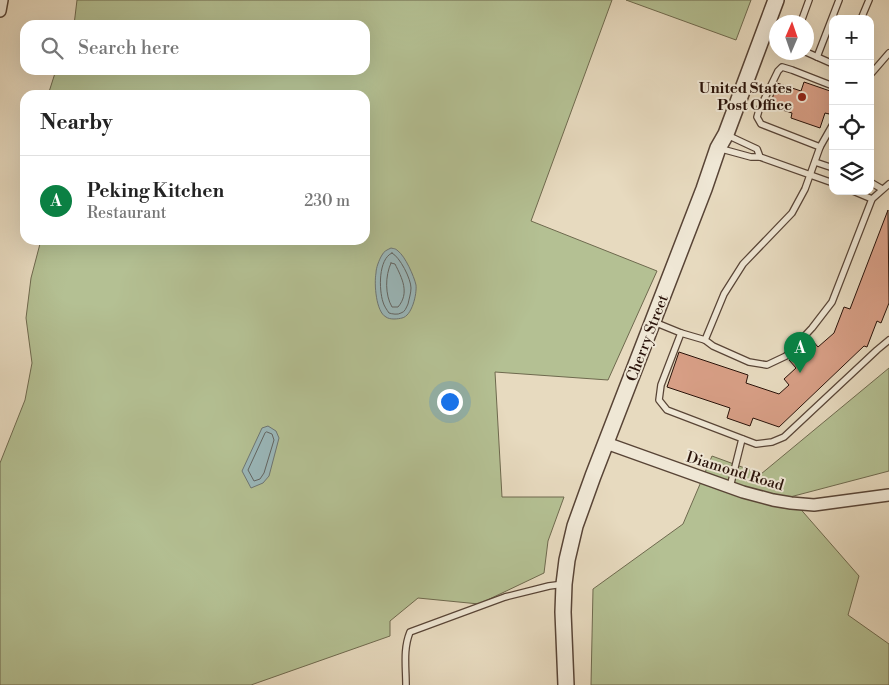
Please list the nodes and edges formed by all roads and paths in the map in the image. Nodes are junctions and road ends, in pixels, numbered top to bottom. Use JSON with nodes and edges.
{"nodes":[{"id":1,"x":2,"y":0,"type":"edge"},
{"id":2,"x":776,"y":0,"type":"edge"},
{"id":3,"x":809,"y":0,"type":"edge"},
{"id":4,"x":839,"y":0,"type":"edge"},
{"id":5,"x":869,"y":0,"type":"edge"},
{"id":6,"x":0,"y":11,"type":"edge"},
{"id":7,"x":804,"y":15,"type":"edge"},
{"id":8,"x":863,"y":15,"type":"edge"},
{"id":9,"x":889,"y":53,"type":"edge"},
{"id":10,"x":814,"y":56,"type":"edge"},
{"id":11,"x":817,"y":57,"type":"junction"},
{"id":12,"x":829,"y":62,"type":"edge"},
{"id":13,"x":874,"y":70,"type":"edge"},
{"id":14,"x":829,"y":85,"type":"edge"},
{"id":15,"x":829,"y":131,"type":"edge"},
{"id":16,"x":726,"y":134,"type":"junction"},
{"id":17,"x":820,"y":147,"type":"junction"},
{"id":18,"x":718,"y":148,"type":"junction"},
{"id":19,"x":760,"y":157,"type":"junction"},
{"id":20,"x":815,"y":162,"type":"junction"},
{"id":21,"x":829,"y":167,"type":"edge"},
{"id":22,"x":810,"y":174,"type":"junction"},
{"id":23,"x":829,"y":181,"type":"edge"},
{"id":24,"x":874,"y":184,"type":"edge"},
{"id":25,"x":889,"y":184,"type":"edge"},
{"id":26,"x":882,"y":189,"type":"junction"},
{"id":27,"x":862,"y":195,"type":"edge"},
{"id":28,"x":872,"y":199,"type":"junction"},
{"id":29,"x":653,"y":322,"type":"junction"},
{"id":30,"x":681,"y":333,"type":"junction"},
{"id":31,"x":705,"y":340,"type":"junction"},
{"id":32,"x":889,"y":340,"type":"edge"},
{"id":33,"x":742,"y":439,"type":"junction"},
{"id":34,"x":606,"y":443,"type":"junction"},
{"id":35,"x":730,"y":487,"type":"junction"},
{"id":36,"x":889,"y":495,"type":"edge"},
{"id":37,"x":564,"y":584,"type":"junction"},
{"id":38,"x":406,"y":685,"type":"edge"},
{"id":39,"x":566,"y":685,"type":"edge"}],
"edges":[{"from":1,"to":6,"type":"street"},
{"from":2,"to":16,"type":"street","name":"Cherry Street"},
{"from":3,"to":7,"type":"lane"},
{"from":4,"to":11,"type":"lane"},
{"from":5,"to":8,"type":"lane"},
{"from":9,"to":13,"type":"lane"},
{"from":10,"to":11,"type":"lane"},
{"from":11,"to":12,"type":"lane"},
{"from":14,"to":17,"type":"lane"},
{"from":15,"to":17,"type":"lane"},
{"from":16,"to":18,"type":"street","name":"Cherry Street"},
{"from":16,"to":19,"type":"lane"},
{"from":17,"to":20,"type":"lane"},
{"from":18,"to":19,"type":"lane"},
{"from":18,"to":29,"type":"street","name":"Cherry Street"},
{"from":19,"to":22,"type":"lane"},
{"from":20,"to":21,"type":"lane"},
{"from":20,"to":22,"type":"lane"},
{"from":22,"to":23,"type":"lane"},
{"from":22,"to":31,"type":"lane"},
{"from":24,"to":26,"type":"lane"},
{"from":25,"to":26,"type":"lane"},
{"from":26,"to":28,"type":"lane"},
{"from":27,"to":28,"type":"lane"},
{"from":28,"to":31,"type":"lane"},
{"from":29,"to":30,"type":"lane"},
{"from":29,"to":34,"type":"street","name":"Cherry Street"},
{"from":30,"to":31,"type":"lane"},
{"from":30,"to":33,"type":"lane"},
{"from":32,"to":33,"type":"lane"},
{"from":33,"to":35,"type":"lane"},
{"from":34,"to":35,"type":"street","name":"Diamond Road"},
{"from":34,"to":37,"type":"street","name":"Cherry Street"},
{"from":35,"to":36,"type":"street","name":"Diamond Road"},
{"from":37,"to":38,"type":"lane"},
{"from":37,"to":39,"type":"street","name":"Cherry Street"}]}
